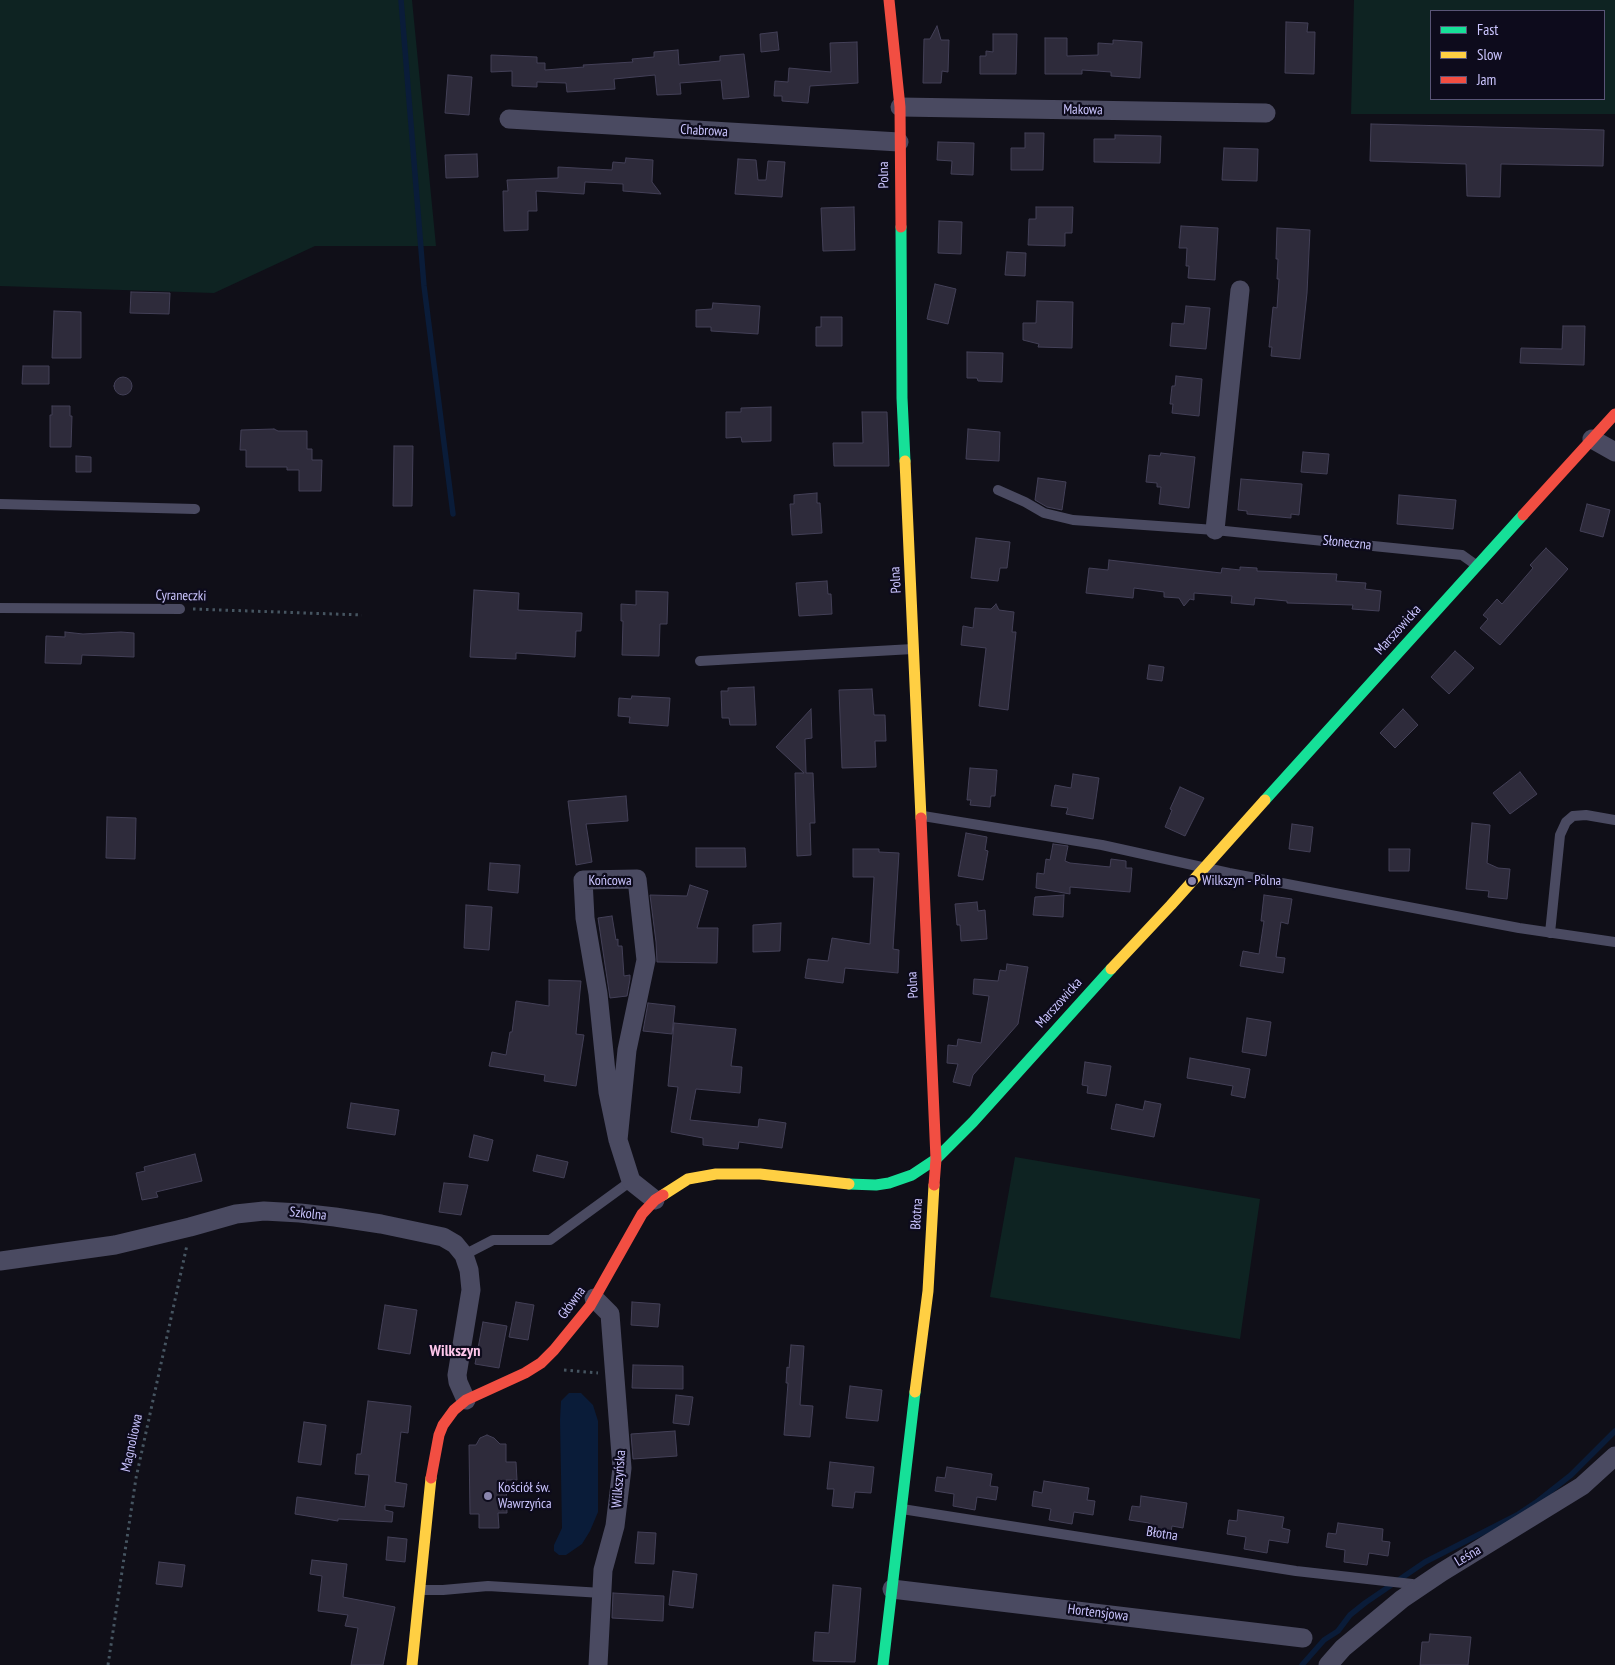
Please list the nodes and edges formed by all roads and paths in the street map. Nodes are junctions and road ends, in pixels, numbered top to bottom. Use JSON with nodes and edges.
{"nodes":[{"id":1,"x":889,"y":0,"type":"edge"},
{"id":2,"x":900,"y":107,"type":"junction"},
{"id":3,"x":1266,"y":113,"type":"dead end"},
{"id":4,"x":509,"y":119,"type":"dead end"},
{"id":5,"x":899,"y":142,"type":"junction"},
{"id":6,"x":1240,"y":290,"type":"dead end"},
{"id":7,"x":1615,"y":414,"type":"edge"},
{"id":8,"x":1592,"y":439,"type":"junction"},
{"id":9,"x":1615,"y":452,"type":"edge"},
{"id":10,"x":998,"y":490,"type":"dead end"},
{"id":11,"x":0,"y":504,"type":"edge"},
{"id":12,"x":195,"y":509,"type":"dead end"},
{"id":13,"x":1215,"y":530,"type":"junction"},
{"id":14,"x":1477,"y":566,"type":"junction"},
{"id":15,"x":0,"y":608,"type":"edge"},
{"id":16,"x":180,"y":609,"type":"joint"},
{"id":17,"x":362,"y":615,"type":"dead end"},
{"id":18,"x":914,"y":649,"type":"junction"},
{"id":19,"x":700,"y":661,"type":"dead end"},
{"id":20,"x":921,"y":816,"type":"junction"},
{"id":21,"x":1615,"y":820,"type":"edge"},
{"id":22,"x":1204,"y":867,"type":"junction"},
{"id":23,"x":1550,"y":933,"type":"junction"},
{"id":24,"x":1615,"y":942,"type":"edge"},
{"id":25,"x":618,"y":1140,"type":"junction"},
{"id":26,"x":936,"y":1159,"type":"junction"},
{"id":27,"x":631,"y":1181,"type":"junction"},
{"id":28,"x":655,"y":1200,"type":"junction"},
{"id":29,"x":190,"y":1227,"type":"junction"},
{"id":30,"x":464,"y":1255,"type":"junction"},
{"id":31,"x":0,"y":1261,"type":"edge"},
{"id":32,"x":594,"y":1298,"type":"junction"},
{"id":33,"x":541,"y":1363,"type":"junction"},
{"id":34,"x":616,"y":1375,"type":"junction"},
{"id":35,"x":466,"y":1400,"type":"junction"},
{"id":36,"x":1615,"y":1456,"type":"edge"},
{"id":37,"x":900,"y":1509,"type":"junction"},
{"id":38,"x":892,"y":1588,"type":"junction"},
{"id":39,"x":1418,"y":1588,"type":"junction"},
{"id":40,"x":420,"y":1590,"type":"junction"},
{"id":41,"x":602,"y":1593,"type":"junction"},
{"id":42,"x":1303,"y":1638,"type":"dead end"},
{"id":43,"x":108,"y":1665,"type":"edge"},
{"id":44,"x":412,"y":1665,"type":"edge"},
{"id":45,"x":598,"y":1665,"type":"edge"},
{"id":46,"x":883,"y":1665,"type":"edge"},
{"id":47,"x":1328,"y":1665,"type":"edge"}],
"edges":[{"from":1,"to":2,"type":"street","name":"Polna"},
{"from":2,"to":3,"type":"street","name":"Makowa"},
{"from":2,"to":5,"type":"street","name":"Polna"},
{"from":4,"to":5,"type":"street","name":"Chabrowa"},
{"from":5,"to":18,"type":"street","name":"Polna"},
{"from":6,"to":13,"type":"street"},
{"from":7,"to":8,"type":"street","name":"Marszowicka"},
{"from":8,"to":9,"type":"street"},
{"from":8,"to":14,"type":"street","name":"Marszowicka"},
{"from":10,"to":13,"type":"lane","name":"Słoneczna"},
{"from":11,"to":12,"type":"lane"},
{"from":13,"to":14,"type":"lane","name":"Słoneczna"},
{"from":14,"to":22,"type":"street","name":"Marszowicka"},
{"from":15,"to":16,"type":"lane","name":"Cyraneczki"},
{"from":16,"to":17,"type":"path","name":"Cyraneczki"},
{"from":18,"to":19,"type":"lane"},
{"from":18,"to":20,"type":"street","name":"Polna"},
{"from":20,"to":22,"type":"lane"},
{"from":20,"to":26,"type":"street","name":"Polna"},
{"from":21,"to":23,"type":"lane"},
{"from":22,"to":23,"type":"lane"},
{"from":22,"to":26,"type":"street","name":"Marszowicka"},
{"from":23,"to":24,"type":"lane"},
{"from":25,"to":25,"type":"street","name":"Końcowa"},
{"from":25,"to":27,"type":"street","name":"Końcowa"},
{"from":26,"to":28,"type":"street","name":"Główna"},
{"from":26,"to":37,"type":"street","name":"Błotna"},
{"from":27,"to":28,"type":"street"},
{"from":27,"to":30,"type":"lane"},
{"from":28,"to":32,"type":"street","name":"Główna"},
{"from":29,"to":30,"type":"street","name":"Szkolna"},
{"from":29,"to":31,"type":"street","name":"Szkolna"},
{"from":29,"to":43,"type":"path","name":"Magnoliowa"},
{"from":30,"to":35,"type":"street"},
{"from":32,"to":33,"type":"street","name":"Główna"},
{"from":32,"to":34,"type":"street","name":"Wilkszyńska"},
{"from":33,"to":34,"type":"path"},
{"from":33,"to":35,"type":"street","name":"Główna"},
{"from":34,"to":41,"type":"street","name":"Wilkszyńska"},
{"from":35,"to":40,"type":"street","name":"Główna"},
{"from":36,"to":39,"type":"street","name":"Leśna"},
{"from":37,"to":38,"type":"street","name":"Błotna"},
{"from":37,"to":39,"type":"lane","name":"Błotna"},
{"from":38,"to":42,"type":"street","name":"Hortensjowa"},
{"from":38,"to":46,"type":"street","name":"Błotna"},
{"from":39,"to":47,"type":"street","name":"Leśna"},
{"from":40,"to":41,"type":"lane"},
{"from":40,"to":44,"type":"street","name":"Główna"},
{"from":41,"to":45,"type":"street","name":"Wilkszyńska"}]}
